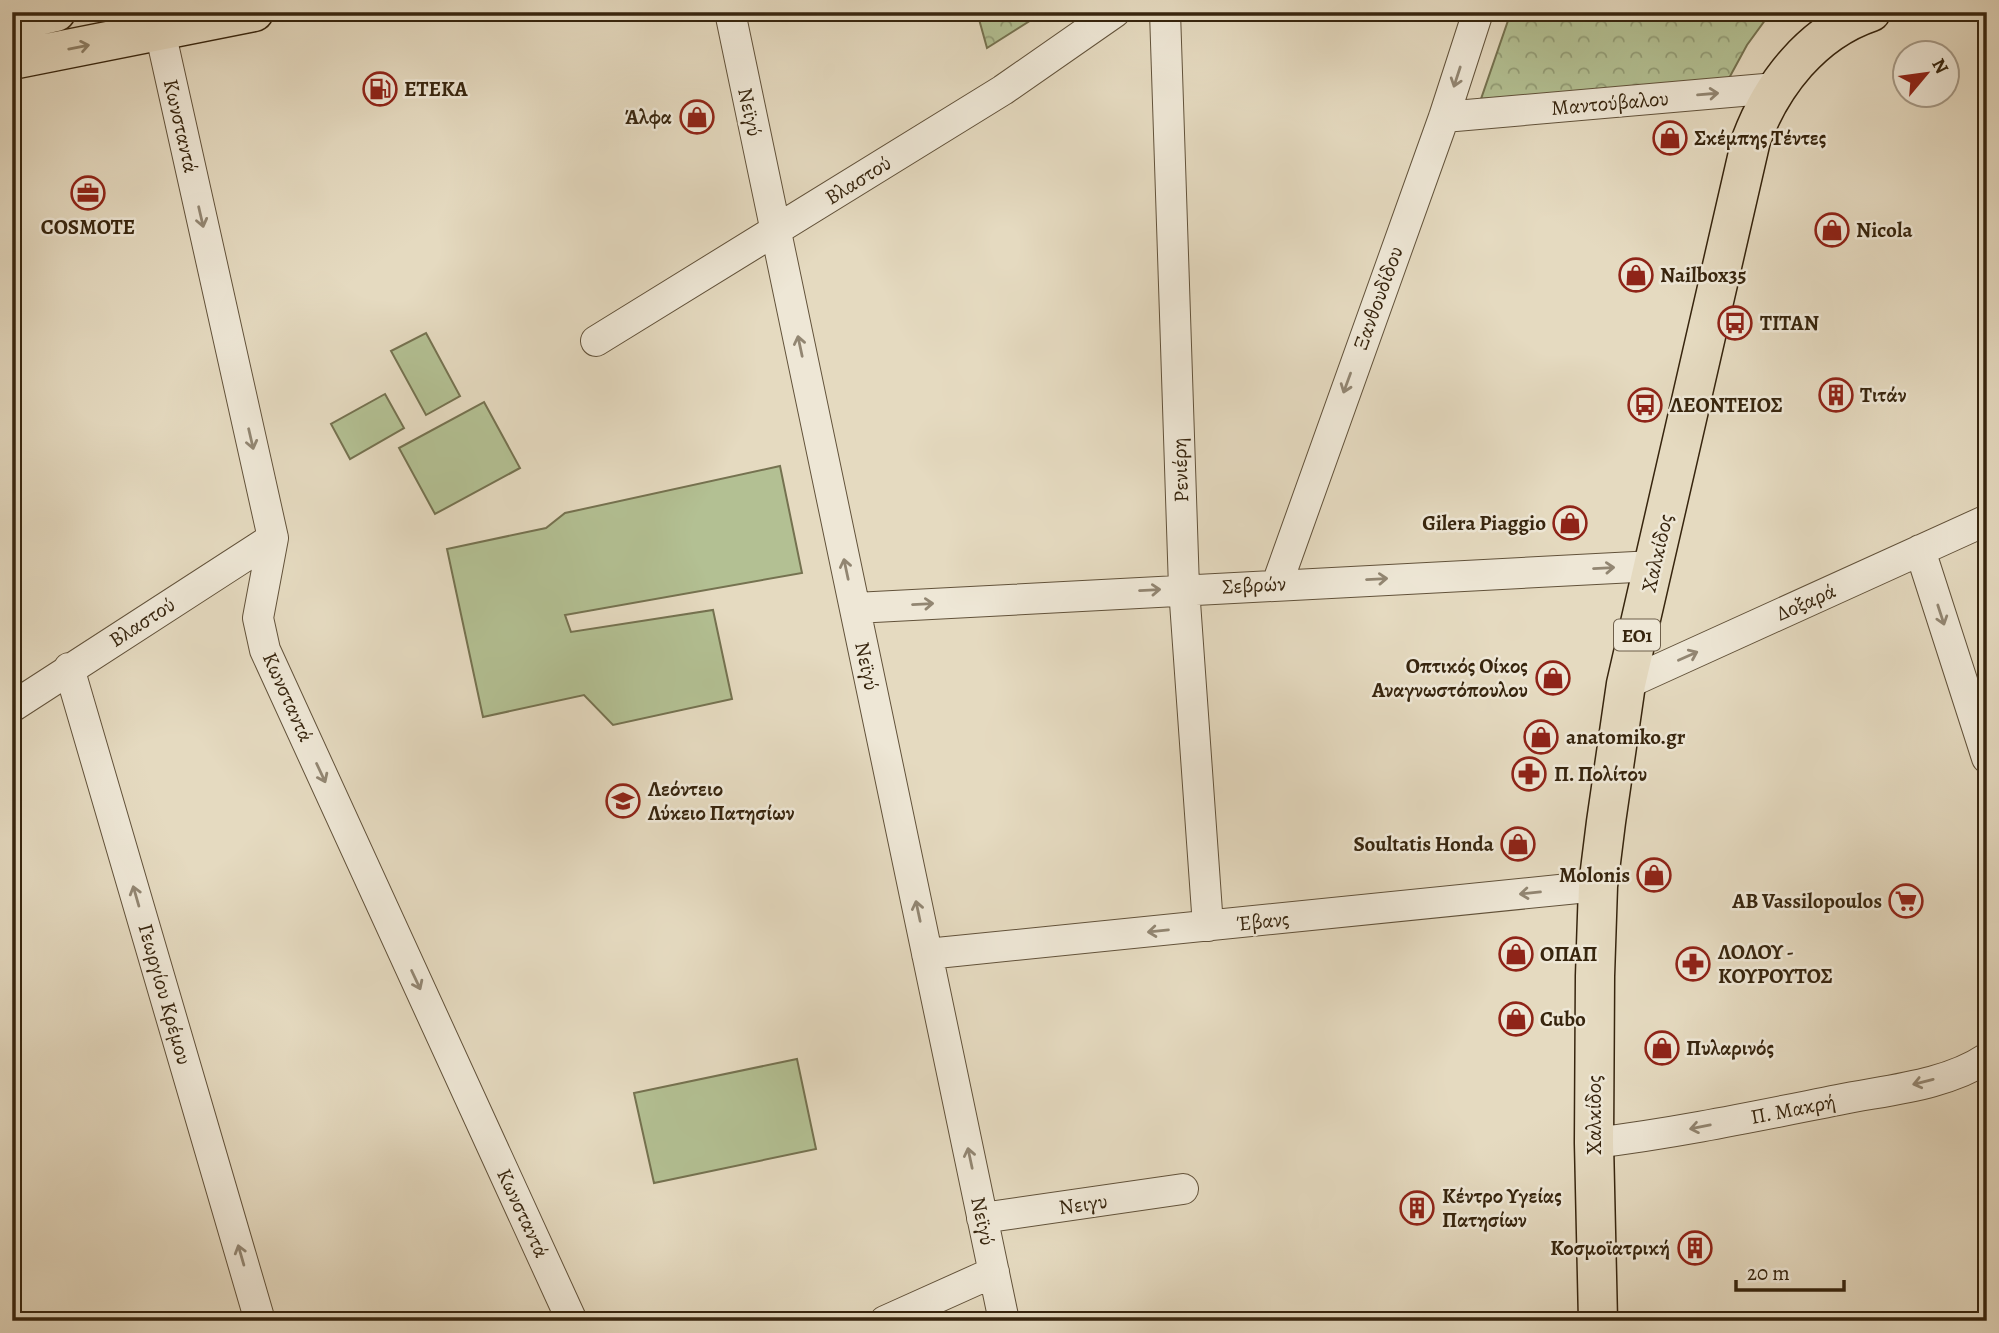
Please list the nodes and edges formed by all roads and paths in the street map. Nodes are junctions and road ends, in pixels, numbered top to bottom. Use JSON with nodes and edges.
{"nodes":[{"id":1,"x":56,"y":12,"type":"edge"},
{"id":2,"x":254,"y":12,"type":"edge"},
{"id":3,"x":730,"y":12,"type":"edge"},
{"id":4,"x":1115,"y":12,"type":"edge"},
{"id":5,"x":1165,"y":12,"type":"edge"},
{"id":6,"x":1478,"y":12,"type":"edge"},
{"id":7,"x":1871,"y":12,"type":"edge"},
{"id":8,"x":12,"y":22,"type":"edge"},
{"id":9,"x":160,"y":31,"type":"junction"},
{"id":10,"x":12,"y":60,"type":"edge"},
{"id":11,"x":1776,"y":88,"type":"junction"},
{"id":12,"x":1444,"y":117,"type":"junction"},
{"id":13,"x":775,"y":231,"type":"junction"},
{"id":14,"x":596,"y":341,"type":"dead end"},
{"id":15,"x":1987,"y":520,"type":"edge"},
{"id":16,"x":273,"y":538,"type":"junction"},
{"id":17,"x":1920,"y":550,"type":"junction"},
{"id":18,"x":1654,"y":566,"type":"junction"},
{"id":19,"x":1277,"y":584,"type":"junction"},
{"id":20,"x":1184,"y":588,"type":"junction"},
{"id":21,"x":855,"y":608,"type":"junction"},
{"id":22,"x":69,"y":668,"type":"junction"},
{"id":23,"x":1626,"y":684,"type":"junction"},
{"id":24,"x":12,"y":707,"type":"edge"},
{"id":25,"x":1987,"y":758,"type":"edge"},
{"id":26,"x":1598,"y":886,"type":"junction"},
{"id":27,"x":1208,"y":926,"type":"junction"},
{"id":28,"x":927,"y":954,"type":"junction"},
{"id":29,"x":1987,"y":1058,"type":"edge"},
{"id":30,"x":1594,"y":1143,"type":"junction"},
{"id":31,"x":1183,"y":1189,"type":"dead end"},
{"id":32,"x":982,"y":1218,"type":"junction"},
{"id":33,"x":994,"y":1272,"type":"junction"},
{"id":34,"x":260,"y":1321,"type":"edge"},
{"id":35,"x":572,"y":1321,"type":"edge"},
{"id":36,"x":886,"y":1321,"type":"edge"},
{"id":37,"x":1004,"y":1321,"type":"edge"},
{"id":38,"x":1598,"y":1321,"type":"edge"}],
"edges":[{"from":1,"to":8,"type":"main road"},
{"from":2,"to":9,"type":"main road"},
{"from":3,"to":13,"type":"street","name":"Νεϊγύ"},
{"from":4,"to":13,"type":"street","name":"Βλαστού"},
{"from":5,"to":20,"type":"street","name":"Ρενιέρη"},
{"from":6,"to":12,"type":"street","name":"Ξανθουδίδου","one_way":true},
{"from":7,"to":11,"type":"main road","name":"Χαλκίδος","number":"ΕΟ1"},
{"from":10,"to":9,"type":"main road","one_way":true},
{"from":9,"to":16,"type":"street","name":"Κωνσταντά","one_way":true},
{"from":12,"to":11,"type":"street","name":"Μαντούβαλου","one_way":true},
{"from":11,"to":18,"type":"main road","name":"Χαλκίδος","number":"ΕΟ1"},
{"from":12,"to":19,"type":"street","name":"Ξανθουδίδου","one_way":true},
{"from":13,"to":14,"type":"street","name":"Βλαστού"},
{"from":21,"to":13,"type":"street","name":"Νεϊγύ","one_way":true},
{"from":15,"to":17,"type":"street","name":"Δοξαρά"},
{"from":16,"to":22,"type":"street","name":"Βλαστού"},
{"from":16,"to":35,"type":"street","name":"Κωνσταντά","one_way":true},
{"from":23,"to":17,"type":"street","name":"Δοξαρά","one_way":true},
{"from":17,"to":25,"type":"street","one_way":true},
{"from":19,"to":18,"type":"street","name":"Σεβρών","one_way":true},
{"from":18,"to":23,"type":"main road","name":"Χαλκίδος","number":"ΕΟ1"},
{"from":19,"to":20,"type":"street","name":"Σεβρών"},
{"from":21,"to":20,"type":"street","name":"Σεβρών","one_way":true},
{"from":20,"to":27,"type":"street","name":"Ρενιέρη"},
{"from":28,"to":21,"type":"street","name":"Νεϊγύ","one_way":true},
{"from":22,"to":24,"type":"street","name":"Βλαστού"},
{"from":34,"to":22,"type":"street","name":"Γεωργίου Κρέμου","one_way":true},
{"from":23,"to":26,"type":"main road","name":"Χαλκίδος","number":"ΕΟ1"},
{"from":26,"to":27,"type":"street","name":"Έβανς","one_way":true},
{"from":26,"to":30,"type":"main road","name":"Χαλκίδος","number":"ΕΟ1"},
{"from":27,"to":28,"type":"street","name":"Έβανς","one_way":true},
{"from":32,"to":28,"type":"street","name":"Νεϊγύ","one_way":true},
{"from":29,"to":30,"type":"street","name":"Π. Μακρή","one_way":true},
{"from":30,"to":38,"type":"main road","name":"Χαλκίδος","number":"ΕΟ1"},
{"from":31,"to":32,"type":"street","name":"Νειγυ"},
{"from":32,"to":33,"type":"street","name":"Νεϊγύ"},
{"from":33,"to":36,"type":"street"},
{"from":33,"to":37,"type":"street","name":"Νεϊγύ"}]}
